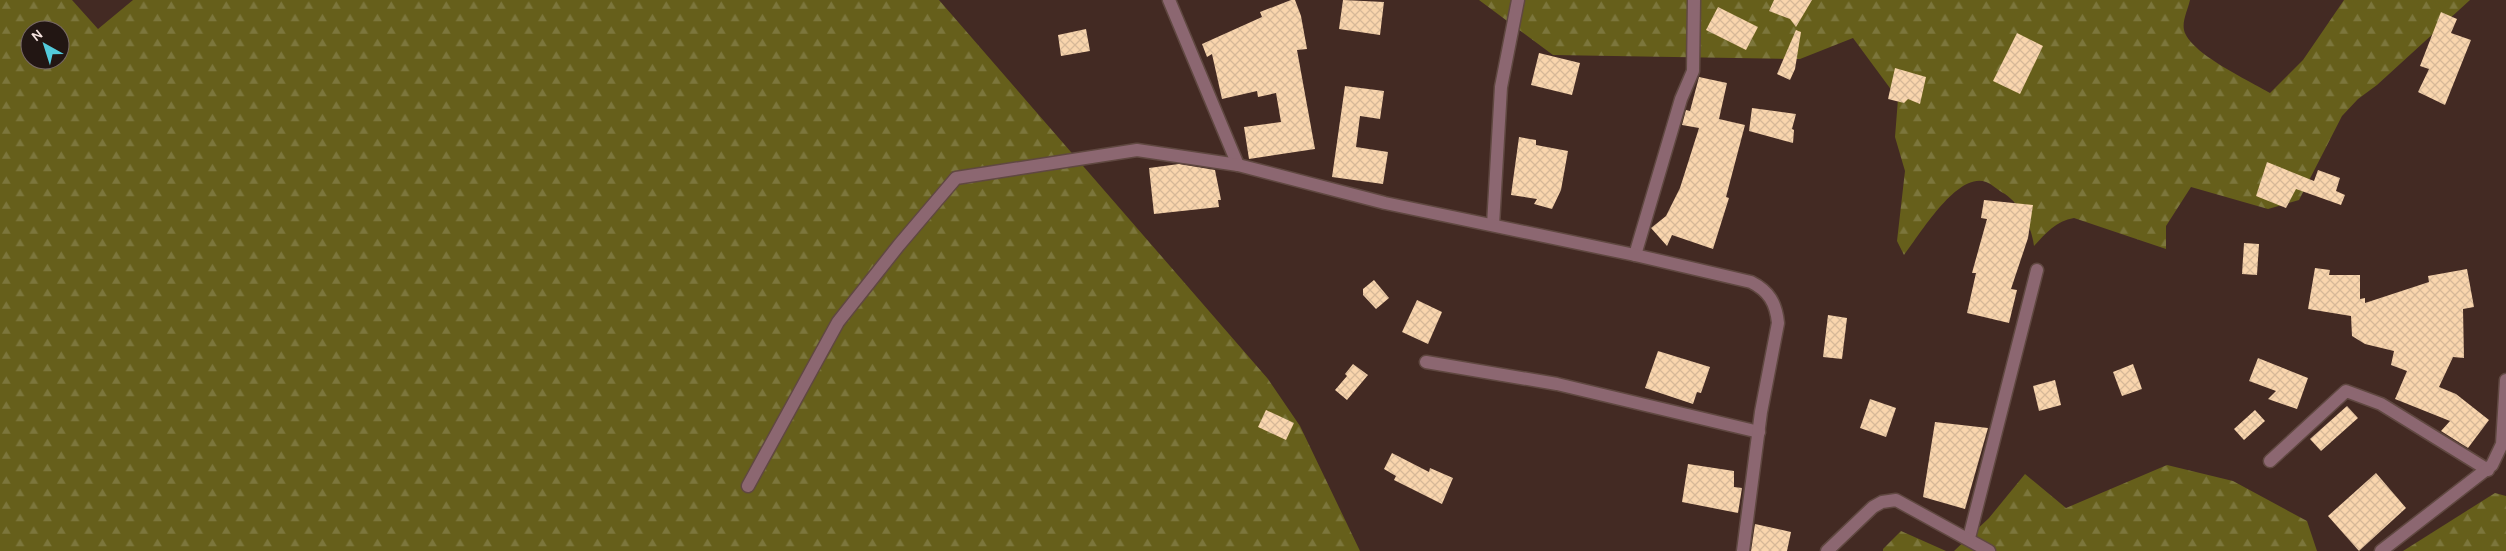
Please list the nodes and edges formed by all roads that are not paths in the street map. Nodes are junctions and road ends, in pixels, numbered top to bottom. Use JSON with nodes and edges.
{"nodes":[{"id":1,"x":1169,"y":0,"type":"edge"},
{"id":2,"x":1518,"y":0,"type":"edge"},
{"id":3,"x":1694,"y":0,"type":"edge"},
{"id":4,"x":1238,"y":165,"type":"junction"},
{"id":5,"x":1493,"y":225,"type":"junction"},
{"id":6,"x":1636,"y":255,"type":"junction"},
{"id":7,"x":2037,"y":270,"type":"dead end"},
{"id":8,"x":1426,"y":362,"type":"dead end"},
{"id":9,"x":2506,"y":380,"type":"edge"},
{"id":10,"x":1759,"y":432,"type":"junction"},
{"id":11,"x":2270,"y":461,"type":"dead end"},
{"id":12,"x":2488,"y":470,"type":"junction"},
{"id":13,"x":748,"y":486,"type":"dead end"},
{"id":14,"x":1969,"y":538,"type":"junction"},
{"id":15,"x":1742,"y":551,"type":"edge"},
{"id":16,"x":1827,"y":551,"type":"edge"},
{"id":17,"x":1989,"y":551,"type":"edge"},
{"id":18,"x":2381,"y":551,"type":"edge"}],
"edges":[{"from":1,"to":4,"type":"street"},
{"from":2,"to":5,"type":"street"},
{"from":3,"to":6,"type":"street"},
{"from":4,"to":5,"type":"street"},
{"from":4,"to":13,"type":"street"},
{"from":5,"to":6,"type":"street"},
{"from":6,"to":10,"type":"street"},
{"from":7,"to":14,"type":"street"},
{"from":8,"to":10,"type":"street"},
{"from":9,"to":12,"type":"street"},
{"from":10,"to":15,"type":"street"},
{"from":11,"to":12,"type":"street"},
{"from":12,"to":18,"type":"street"},
{"from":14,"to":16,"type":"street"},
{"from":14,"to":17,"type":"street"}]}
